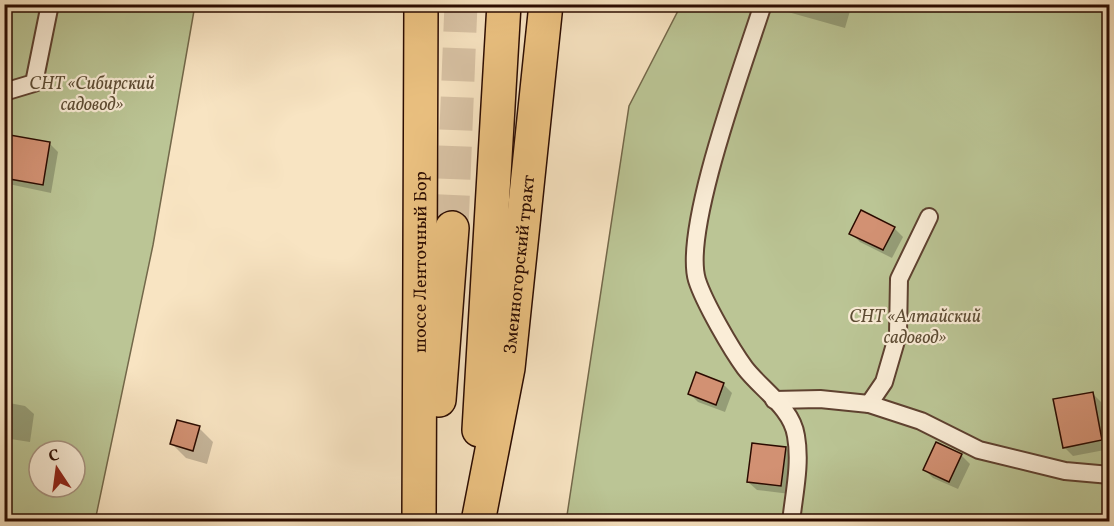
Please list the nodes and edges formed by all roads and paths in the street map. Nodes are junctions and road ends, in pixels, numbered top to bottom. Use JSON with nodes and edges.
{"nodes":[{"id":1,"x":50,"y":4,"type":"edge"},
{"id":2,"x":421,"y":4,"type":"edge"},
{"id":3,"x":504,"y":4,"type":"edge"},
{"id":4,"x":546,"y":4,"type":"edge"},
{"id":5,"x":763,"y":4,"type":"edge"},
{"id":6,"x":4,"y":92,"type":"edge"},
{"id":7,"x":929,"y":217,"type":"dead end"},
{"id":8,"x":452,"y":228,"type":"tunnel mouth"},
{"id":9,"x":774,"y":400,"type":"junction"},
{"id":10,"x":869,"y":405,"type":"junction"},
{"id":11,"x":1110,"y":475,"type":"edge"},
{"id":12,"x":419,"y":522,"type":"edge"},
{"id":13,"x":430,"y":522,"type":"edge"},
{"id":14,"x":473,"y":522,"type":"edge"},
{"id":15,"x":478,"y":522,"type":"edge"},
{"id":16,"x":791,"y":522,"type":"edge"}],
"edges":[{"from":1,"to":6,"type":"lane"},
{"from":2,"to":12,"type":"highway","name":"шоссе Ленточный Бор"},
{"from":3,"to":14,"type":"highway"},
{"from":4,"to":15,"type":"highway","name":"Змеиногорский тракт"},
{"from":5,"to":9,"type":"lane"},
{"from":7,"to":10,"type":"lane"},
{"from":8,"to":13,"type":"highway"},
{"from":9,"to":10,"type":"lane"},
{"from":9,"to":16,"type":"lane"},
{"from":10,"to":11,"type":"lane"}]}
